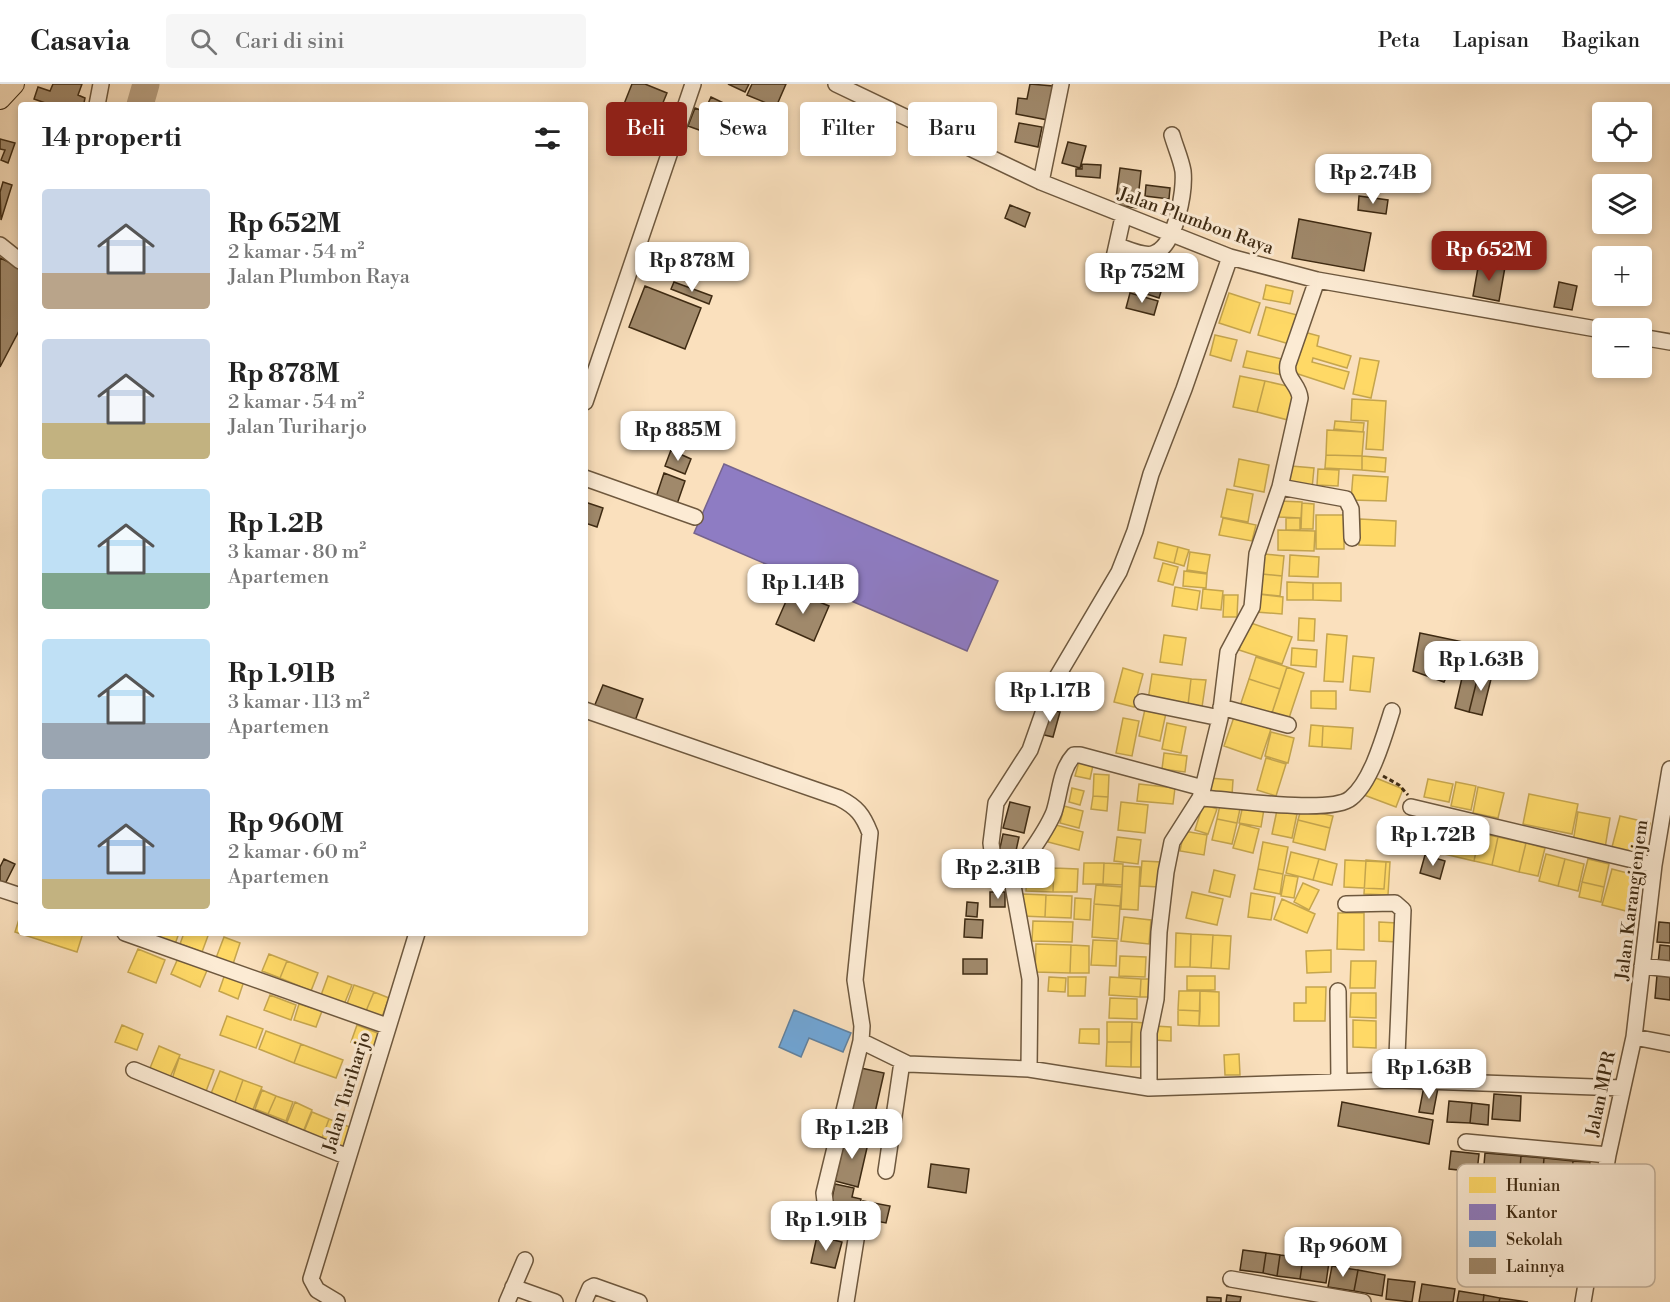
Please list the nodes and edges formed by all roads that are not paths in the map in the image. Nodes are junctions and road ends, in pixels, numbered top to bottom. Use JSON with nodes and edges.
{"nodes":[{"id":1,"x":14,"y":84,"type":"edge"},
{"id":2,"x":101,"y":84,"type":"edge"},
{"id":3,"x":693,"y":84,"type":"edge"},
{"id":4,"x":836,"y":84,"type":"edge"},
{"id":5,"x":1061,"y":84,"type":"edge"},
{"id":6,"x":0,"y":99,"type":"edge"},
{"id":7,"x":98,"y":102,"type":"edge"},
{"id":8,"x":1172,"y":135,"type":"dead end"},
{"id":9,"x":1041,"y":182,"type":"junction"},
{"id":10,"x":1123,"y":217,"type":"junction"},
{"id":11,"x":1171,"y":234,"type":"junction"},
{"id":12,"x":0,"y":245,"type":"edge"},
{"id":13,"x":1118,"y":246,"type":"junction"},
{"id":14,"x":1230,"y":257,"type":"junction"},
{"id":15,"x":18,"y":259,"type":"edge"},
{"id":16,"x":1113,"y":262,"type":"dead end"},
{"id":17,"x":1317,"y":280,"type":"junction"},
{"id":18,"x":1592,"y":328,"type":"edge"},
{"id":19,"x":1652,"y":339,"type":"edge"},
{"id":20,"x":1670,"y":342,"type":"edge"},
{"id":21,"x":588,"y":393,"type":"edge"},
{"id":22,"x":588,"y":479,"type":"edge"},
{"id":23,"x":1280,"y":487,"type":"junction"},
{"id":24,"x":695,"y":517,"type":"dead end"},
{"id":25,"x":1352,"y":538,"type":"dead end"},
{"id":26,"x":1142,"y":702,"type":"dead end"},
{"id":27,"x":588,"y":711,"type":"edge"},
{"id":28,"x":1392,"y":711,"type":"dead end"},
{"id":29,"x":1220,"y":712,"type":"junction"},
{"id":30,"x":1288,"y":725,"type":"dead end"},
{"id":31,"x":1670,"y":769,"type":"edge"},
{"id":32,"x":1202,"y":793,"type":"junction"},
{"id":33,"x":1411,"y":807,"type":"road end"},
{"id":34,"x":1654,"y":865,"type":"junction"},
{"id":35,"x":1012,"y":880,"type":"junction"},
{"id":36,"x":0,"y":889,"type":"edge"},
{"id":37,"x":18,"y":895,"type":"edge"},
{"id":38,"x":1347,"y":904,"type":"dead end"},
{"id":39,"x":133,"y":936,"type":"edge"},
{"id":40,"x":416,"y":936,"type":"edge"},
{"id":41,"x":1642,"y":966,"type":"junction"},
{"id":42,"x":1670,"y":969,"type":"edge"},
{"id":43,"x":1338,"y":991,"type":"dead end"},
{"id":44,"x":387,"y":1026,"type":"junction"},
{"id":45,"x":1634,"y":1037,"type":"junction"},
{"id":46,"x":861,"y":1041,"type":"junction"},
{"id":47,"x":1670,"y":1044,"type":"edge"},
{"id":48,"x":902,"y":1062,"type":"junction"},
{"id":49,"x":1029,"y":1069,"type":"junction"},
{"id":50,"x":134,"y":1071,"type":"dead end"},
{"id":51,"x":1396,"y":1080,"type":"junction"},
{"id":52,"x":1339,"y":1082,"type":"junction"},
{"id":53,"x":1149,"y":1088,"type":"junction"},
{"id":54,"x":1622,"y":1088,"type":"junction"},
{"id":55,"x":1466,"y":1142,"type":"dead end"},
{"id":56,"x":1608,"y":1155,"type":"junction"},
{"id":57,"x":348,"y":1157,"type":"junction"},
{"id":58,"x":1606,"y":1164,"type":"edge"},
{"id":59,"x":886,"y":1171,"type":"dead end"},
{"id":60,"x":525,"y":1260,"type":"dead end"},
{"id":61,"x":1231,"y":1279,"type":"dead end"},
{"id":62,"x":513,"y":1287,"type":"junction"},
{"id":63,"x":1585,"y":1287,"type":"edge"},
{"id":64,"x":337,"y":1302,"type":"edge"},
{"id":65,"x":507,"y":1302,"type":"edge"},
{"id":66,"x":555,"y":1302,"type":"edge"},
{"id":67,"x":584,"y":1302,"type":"edge"},
{"id":68,"x":639,"y":1302,"type":"edge"},
{"id":69,"x":846,"y":1302,"type":"edge"},
{"id":70,"x":1363,"y":1302,"type":"edge"},
{"id":71,"x":1582,"y":1302,"type":"edge"}],
"edges":[{"from":1,"to":6,"type":"main road"},
{"from":2,"to":7,"type":"street"},
{"from":3,"to":21,"type":"street"},
{"from":4,"to":9,"type":"street","name":"Jalan Plumbon Raya"},
{"from":5,"to":9,"type":"street"},
{"from":8,"to":11,"type":"street"},
{"from":9,"to":10,"type":"street","name":"Jalan Plumbon Raya"},
{"from":10,"to":11,"type":"street","name":"Jalan Plumbon Raya"},
{"from":10,"to":13,"type":"street"},
{"from":11,"to":13,"type":"street"},
{"from":11,"to":14,"type":"street","name":"Jalan Plumbon Raya"},
{"from":12,"to":15,"type":"street"},
{"from":13,"to":16,"type":"street"},
{"from":14,"to":17,"type":"street","name":"Jalan Plumbon Raya"},
{"from":14,"to":35,"type":"street"},
{"from":17,"to":18,"type":"street","name":"Jalan Plumbon Raya"},
{"from":17,"to":23,"type":"street"},
{"from":19,"to":20,"type":"street"},
{"from":22,"to":24,"type":"street"},
{"from":23,"to":25,"type":"street"},
{"from":23,"to":29,"type":"street"},
{"from":26,"to":29,"type":"street"},
{"from":27,"to":46,"type":"street"},
{"from":28,"to":32,"type":"street"},
{"from":29,"to":30,"type":"street"},
{"from":29,"to":32,"type":"street"},
{"from":31,"to":34,"type":"street","name":"Jalan Karangjenjem"},
{"from":32,"to":35,"type":"street"},
{"from":32,"to":53,"type":"street"},
{"from":33,"to":34,"type":"street"},
{"from":34,"to":41,"type":"street","name":"Jalan Karangjenjem"},
{"from":35,"to":49,"type":"street"},
{"from":36,"to":37,"type":"street"},
{"from":38,"to":51,"type":"street"},
{"from":39,"to":44,"type":"street"},
{"from":40,"to":44,"type":"street","name":"Jalan Turiharjo"},
{"from":41,"to":42,"type":"street"},
{"from":41,"to":45,"type":"street","name":"Jalan Karangjenjem"},
{"from":43,"to":52,"type":"street"},
{"from":44,"to":57,"type":"street","name":"Jalan Turiharjo"},
{"from":45,"to":47,"type":"street"},
{"from":45,"to":54,"type":"street","name":"Jalan MPR"},
{"from":46,"to":48,"type":"street"},
{"from":46,"to":69,"type":"street"},
{"from":48,"to":49,"type":"street"},
{"from":48,"to":59,"type":"street"},
{"from":49,"to":53,"type":"street"},
{"from":50,"to":57,"type":"street"},
{"from":51,"to":52,"type":"street"},
{"from":51,"to":54,"type":"street"},
{"from":52,"to":53,"type":"street"},
{"from":54,"to":56,"type":"street","name":"Jalan MPR"},
{"from":55,"to":56,"type":"street"},
{"from":56,"to":58,"type":"street","name":"Jalan MPR"},
{"from":57,"to":64,"type":"street","name":"Jalan Turiharjo"},
{"from":60,"to":62,"type":"street"},
{"from":61,"to":70,"type":"street"},
{"from":62,"to":65,"type":"street"},
{"from":62,"to":66,"type":"street"},
{"from":63,"to":71,"type":"street","name":"Jalan MPR"},
{"from":67,"to":68,"type":"street"}]}
